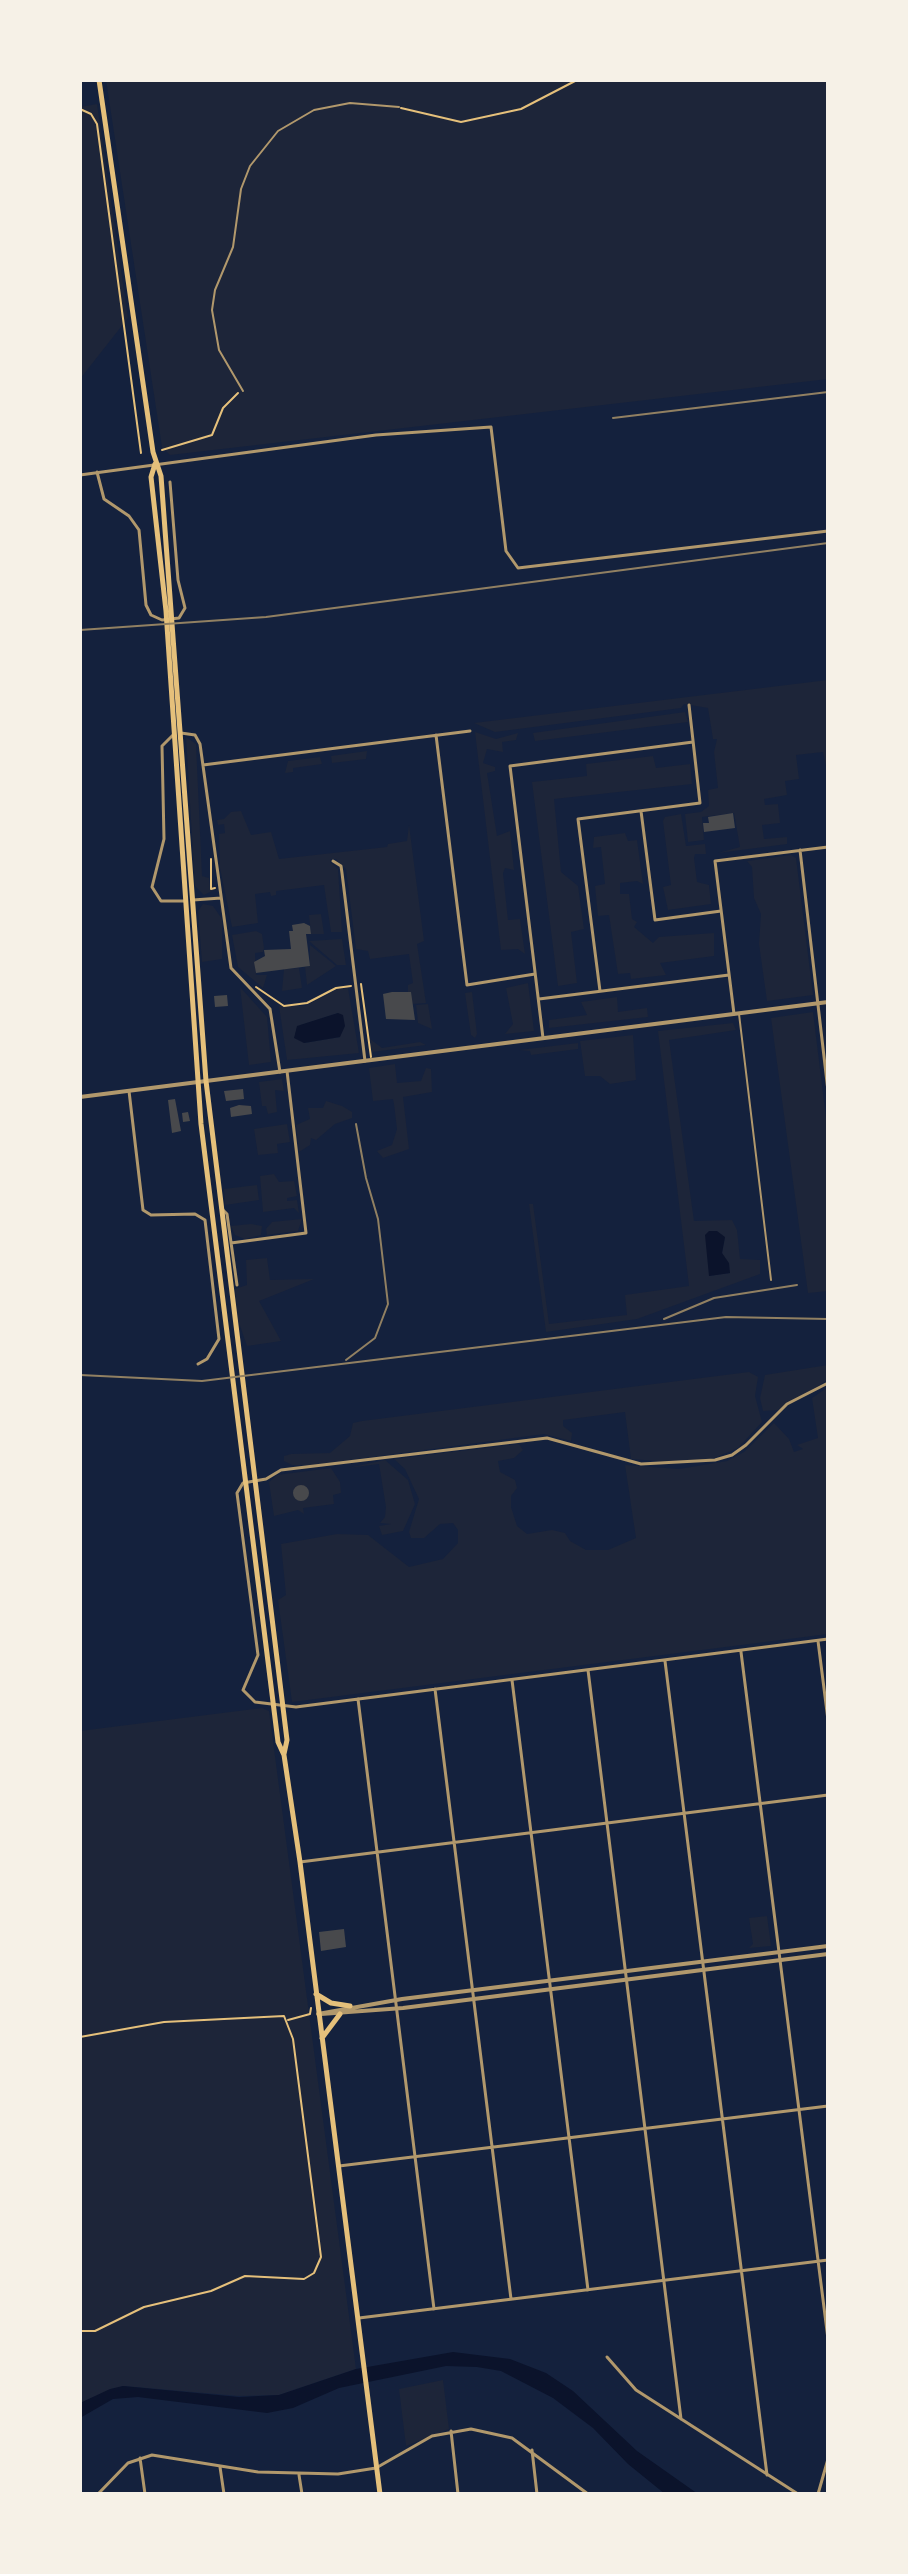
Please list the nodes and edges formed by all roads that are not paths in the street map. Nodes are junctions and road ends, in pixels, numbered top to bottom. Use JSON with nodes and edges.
{"nodes":[{"id":1,"x":99,"y":80,"type":"edge"},
{"id":2,"x":399,"y":107,"type":"road end"},
{"id":3,"x":243,"y":391,"type":"road end"},
{"id":4,"x":155,"y":464,"type":"junction"},
{"id":5,"x":97,"y":472,"type":"junction"},
{"id":6,"x":80,"y":475,"type":"edge"},
{"id":7,"x":170,"y":482,"type":"dead end"},
{"id":8,"x":828,"y":531,"type":"edge"},
{"id":9,"x":169,"y":610,"type":"junction"},
{"id":10,"x":689,"y":705,"type":"dead end"},
{"id":11,"x":470,"y":731,"type":"dead end"},
{"id":12,"x":436,"y":735,"type":"junction"},
{"id":13,"x":693,"y":742,"type":"junction"},
{"id":14,"x":203,"y":765,"type":"junction"},
{"id":15,"x":641,"y":811,"type":"junction"},
{"id":16,"x":828,"y":847,"type":"edge"},
{"id":17,"x":800,"y":850,"type":"junction"},
{"id":18,"x":333,"y":861,"type":"dead end"},
{"id":19,"x":221,"y":898,"type":"junction"},
{"id":20,"x":188,"y":900,"type":"junction"},
{"id":21,"x":721,"y":911,"type":"junction"},
{"id":22,"x":535,"y":974,"type":"junction"},
{"id":23,"x":729,"y":975,"type":"junction"},
{"id":24,"x":600,"y":991,"type":"junction"},
{"id":25,"x":539,"y":999,"type":"junction"},
{"id":26,"x":828,"y":1002,"type":"edge"},
{"id":27,"x":818,"y":1003,"type":"junction"},
{"id":28,"x":736,"y":1014,"type":"junction"},
{"id":29,"x":543,"y":1038,"type":"junction"},
{"id":30,"x":365,"y":1061,"type":"junction"},
{"id":31,"x":287,"y":1071,"type":"junction"},
{"id":32,"x":280,"y":1072,"type":"junction"},
{"id":33,"x":206,"y":1081,"type":"junction"},
{"id":34,"x":197,"y":1082,"type":"junction"},
{"id":35,"x":129,"y":1091,"type":"junction"},
{"id":36,"x":828,"y":1091,"type":"edge"},
{"id":37,"x":80,"y":1097,"type":"edge"},
{"id":38,"x":220,"y":1207,"type":"junction"},
{"id":39,"x":219,"y":1230,"type":"junction"},
{"id":40,"x":231,"y":1243,"type":"junction"},
{"id":41,"x":771,"y":1280,"type":"dead end"},
{"id":42,"x":237,"y":1285,"type":"dead end"},
{"id":43,"x":198,"y":1364,"type":"dead end"},
{"id":44,"x":828,"y":1383,"type":"edge"},
{"id":45,"x":261,"y":1568,"type":"junction"},
{"id":46,"x":828,"y":1639,"type":"edge"},
{"id":47,"x":818,"y":1641,"type":"junction"},
{"id":48,"x":741,"y":1651,"type":"junction"},
{"id":49,"x":665,"y":1660,"type":"junction"},
{"id":50,"x":588,"y":1670,"type":"junction"},
{"id":51,"x":512,"y":1680,"type":"junction"},
{"id":52,"x":435,"y":1689,"type":"junction"},
{"id":53,"x":358,"y":1699,"type":"junction"},
{"id":54,"x":274,"y":1705,"type":"junction"},
{"id":55,"x":283,"y":1706,"type":"junction"},
{"id":56,"x":828,"y":1720,"type":"edge"},
{"id":57,"x":284,"y":1755,"type":"junction"},
{"id":58,"x":828,"y":1795,"type":"edge"},
{"id":59,"x":760,"y":1804,"type":"junction"},
{"id":60,"x":684,"y":1814,"type":"junction"},
{"id":61,"x":607,"y":1824,"type":"junction"},
{"id":62,"x":531,"y":1834,"type":"junction"},
{"id":63,"x":454,"y":1842,"type":"junction"},
{"id":64,"x":377,"y":1852,"type":"junction"},
{"id":65,"x":300,"y":1862,"type":"junction"},
{"id":66,"x":828,"y":1946,"type":"edge"},
{"id":67,"x":779,"y":1952,"type":"junction"},
{"id":68,"x":828,"y":1954,"type":"edge"},
{"id":69,"x":780,"y":1960,"type":"junction"},
{"id":70,"x":703,"y":1961,"type":"junction"},
{"id":71,"x":704,"y":1970,"type":"junction"},
{"id":72,"x":626,"y":1971,"type":"junction"},
{"id":73,"x":549,"y":1980,"type":"junction"},
{"id":74,"x":627,"y":1980,"type":"junction"},
{"id":75,"x":550,"y":1989,"type":"junction"},
{"id":76,"x":472,"y":1990,"type":"junction"},
{"id":77,"x":316,"y":1994,"type":"junction"},
{"id":78,"x":473,"y":1999,"type":"junction"},
{"id":79,"x":395,"y":2000,"type":"junction"},
{"id":80,"x":350,"y":2006,"type":"junction"},
{"id":81,"x":396,"y":2009,"type":"junction"},
{"id":82,"x":318,"y":2014,"type":"junction"},
{"id":83,"x":340,"y":2014,"type":"junction"},
{"id":84,"x":321,"y":2039,"type":"junction"},
{"id":85,"x":828,"y":2106,"type":"edge"},
{"id":86,"x":799,"y":2110,"type":"junction"},
{"id":87,"x":723,"y":2119,"type":"junction"},
{"id":88,"x":646,"y":2129,"type":"junction"},
{"id":89,"x":569,"y":2138,"type":"junction"},
{"id":90,"x":492,"y":2147,"type":"junction"},
{"id":91,"x":415,"y":2157,"type":"junction"},
{"id":92,"x":338,"y":2166,"type":"junction"},
{"id":93,"x":828,"y":2260,"type":"edge"},
{"id":94,"x":818,"y":2262,"type":"junction"},
{"id":95,"x":742,"y":2271,"type":"junction"},
{"id":96,"x":665,"y":2280,"type":"junction"},
{"id":97,"x":588,"y":2290,"type":"junction"},
{"id":98,"x":511,"y":2299,"type":"junction"},
{"id":99,"x":434,"y":2309,"type":"junction"},
{"id":100,"x":357,"y":2318,"type":"junction"},
{"id":101,"x":828,"y":2339,"type":"edge"},
{"id":102,"x":607,"y":2357,"type":"dead end"},
{"id":103,"x":681,"y":2419,"type":"junction"},
{"id":104,"x":451,"y":2431,"type":"junction"},
{"id":105,"x":532,"y":2450,"type":"junction"},
{"id":106,"x":140,"y":2458,"type":"junction"},
{"id":107,"x":828,"y":2459,"type":"edge"},
{"id":108,"x":220,"y":2467,"type":"junction"},
{"id":109,"x":376,"y":2468,"type":"junction"},
{"id":110,"x":299,"y":2475,"type":"junction"},
{"id":111,"x":767,"y":2475,"type":"junction"},
{"id":112,"x":98,"y":2494,"type":"edge"},
{"id":113,"x":145,"y":2494,"type":"edge"},
{"id":114,"x":224,"y":2494,"type":"edge"},
{"id":115,"x":302,"y":2494,"type":"edge"},
{"id":116,"x":380,"y":2494,"type":"edge"},
{"id":117,"x":458,"y":2494,"type":"edge"},
{"id":118,"x":537,"y":2494,"type":"edge"},
{"id":119,"x":588,"y":2494,"type":"edge"},
{"id":120,"x":798,"y":2494,"type":"edge"},
{"id":121,"x":818,"y":2494,"type":"edge"}],
"edges":[{"from":1,"to":4,"type":"main road"},
{"from":2,"to":3,"type":"lane"},
{"from":4,"to":5,"type":"street"},
{"from":4,"to":8,"type":"street"},
{"from":4,"to":9,"type":"main road"},
{"from":4,"to":9,"type":"main road"},
{"from":5,"to":6,"type":"street"},
{"from":5,"to":7,"type":"street"},
{"from":9,"to":20,"type":"main road"},
{"from":10,"to":13,"type":"street"},
{"from":11,"to":12,"type":"street"},
{"from":12,"to":14,"type":"street"},
{"from":12,"to":22,"type":"street"},
{"from":13,"to":15,"type":"street"},
{"from":13,"to":22,"type":"street"},
{"from":14,"to":19,"type":"street"},
{"from":14,"to":20,"type":"street"},
{"from":15,"to":21,"type":"street"},
{"from":15,"to":24,"type":"street"},
{"from":16,"to":17,"type":"street"},
{"from":17,"to":21,"type":"street"},
{"from":17,"to":27,"type":"street"},
{"from":18,"to":30,"type":"street"},
{"from":19,"to":20,"type":"street"},
{"from":19,"to":32,"type":"street"},
{"from":20,"to":33,"type":"main road"},
{"from":20,"to":34,"type":"main road"},
{"from":21,"to":23,"type":"street"},
{"from":22,"to":25,"type":"street"},
{"from":23,"to":24,"type":"street"},
{"from":23,"to":28,"type":"street"},
{"from":24,"to":25,"type":"street"},
{"from":25,"to":29,"type":"street"},
{"from":26,"to":27,"type":"street"},
{"from":27,"to":28,"type":"street"},
{"from":27,"to":36,"type":"street"},
{"from":28,"to":29,"type":"street"},
{"from":28,"to":41,"type":"lane"},
{"from":29,"to":30,"type":"street"},
{"from":30,"to":31,"type":"street"},
{"from":31,"to":32,"type":"street"},
{"from":31,"to":40,"type":"street"},
{"from":32,"to":33,"type":"street"},
{"from":33,"to":34,"type":"street"},
{"from":33,"to":38,"type":"main road"},
{"from":34,"to":35,"type":"street"},
{"from":34,"to":39,"type":"main road"},
{"from":35,"to":37,"type":"street"},
{"from":35,"to":43,"type":"street"},
{"from":38,"to":39,"type":"main road"},
{"from":38,"to":40,"type":"street"},
{"from":39,"to":45,"type":"main road"},
{"from":40,"to":42,"type":"street"},
{"from":44,"to":54,"type":"street"},
{"from":45,"to":54,"type":"main road"},
{"from":45,"to":55,"type":"main road"},
{"from":46,"to":47,"type":"street"},
{"from":47,"to":48,"type":"street"},
{"from":47,"to":56,"type":"street"},
{"from":48,"to":49,"type":"street"},
{"from":48,"to":59,"type":"street"},
{"from":49,"to":50,"type":"street"},
{"from":49,"to":60,"type":"street"},
{"from":50,"to":51,"type":"street"},
{"from":50,"to":61,"type":"street"},
{"from":51,"to":52,"type":"street"},
{"from":51,"to":62,"type":"street"},
{"from":52,"to":53,"type":"street"},
{"from":52,"to":63,"type":"street"},
{"from":53,"to":55,"type":"street"},
{"from":53,"to":64,"type":"street"},
{"from":54,"to":55,"type":"street"},
{"from":54,"to":57,"type":"main road"},
{"from":55,"to":57,"type":"main road"},
{"from":57,"to":65,"type":"main road"},
{"from":58,"to":59,"type":"street"},
{"from":59,"to":60,"type":"street"},
{"from":59,"to":67,"type":"street"},
{"from":60,"to":61,"type":"street"},
{"from":60,"to":70,"type":"street"},
{"from":61,"to":62,"type":"street"},
{"from":61,"to":72,"type":"street"},
{"from":62,"to":63,"type":"street"},
{"from":62,"to":73,"type":"street"},
{"from":63,"to":64,"type":"street"},
{"from":63,"to":76,"type":"street"},
{"from":64,"to":65,"type":"street"},
{"from":64,"to":79,"type":"street"},
{"from":65,"to":77,"type":"main road"},
{"from":66,"to":67,"type":"street"},
{"from":67,"to":69,"type":"street"},
{"from":67,"to":70,"type":"street"},
{"from":68,"to":69,"type":"street"},
{"from":69,"to":71,"type":"street"},
{"from":69,"to":86,"type":"street"},
{"from":70,"to":71,"type":"street"},
{"from":70,"to":72,"type":"street"},
{"from":71,"to":74,"type":"street"},
{"from":71,"to":87,"type":"street"},
{"from":72,"to":73,"type":"street"},
{"from":72,"to":74,"type":"street"},
{"from":73,"to":75,"type":"street"},
{"from":73,"to":76,"type":"street"},
{"from":74,"to":75,"type":"street"},
{"from":74,"to":88,"type":"street"},
{"from":75,"to":78,"type":"street"},
{"from":75,"to":89,"type":"street"},
{"from":76,"to":78,"type":"street"},
{"from":76,"to":79,"type":"street"},
{"from":77,"to":80,"type":"main road"},
{"from":77,"to":82,"type":"main road"},
{"from":78,"to":81,"type":"street"},
{"from":78,"to":90,"type":"street"},
{"from":79,"to":80,"type":"street"},
{"from":79,"to":81,"type":"street"},
{"from":80,"to":82,"type":"street"},
{"from":81,"to":83,"type":"street"},
{"from":81,"to":91,"type":"street"},
{"from":82,"to":83,"type":"street"},
{"from":82,"to":84,"type":"main road"},
{"from":83,"to":84,"type":"main road"},
{"from":84,"to":92,"type":"main road"},
{"from":85,"to":86,"type":"street"},
{"from":86,"to":87,"type":"street"},
{"from":86,"to":94,"type":"street"},
{"from":87,"to":88,"type":"street"},
{"from":87,"to":95,"type":"street"},
{"from":88,"to":89,"type":"street"},
{"from":88,"to":96,"type":"street"},
{"from":89,"to":90,"type":"street"},
{"from":89,"to":97,"type":"street"},
{"from":90,"to":91,"type":"street"},
{"from":90,"to":98,"type":"street"},
{"from":91,"to":92,"type":"street"},
{"from":91,"to":99,"type":"street"},
{"from":92,"to":100,"type":"main road"},
{"from":93,"to":94,"type":"street"},
{"from":94,"to":95,"type":"street"},
{"from":94,"to":101,"type":"street"},
{"from":95,"to":96,"type":"street"},
{"from":95,"to":111,"type":"street"},
{"from":96,"to":97,"type":"street"},
{"from":96,"to":103,"type":"street"},
{"from":97,"to":98,"type":"street"},
{"from":98,"to":99,"type":"street"},
{"from":99,"to":100,"type":"street"},
{"from":100,"to":109,"type":"main road"},
{"from":102,"to":103,"type":"street"},
{"from":103,"to":111,"type":"street"},
{"from":104,"to":105,"type":"street"},
{"from":104,"to":109,"type":"street"},
{"from":104,"to":117,"type":"street"},
{"from":105,"to":118,"type":"street"},
{"from":105,"to":119,"type":"street"},
{"from":106,"to":108,"type":"street"},
{"from":106,"to":112,"type":"street"},
{"from":106,"to":113,"type":"street"},
{"from":107,"to":121,"type":"street"},
{"from":108,"to":110,"type":"street"},
{"from":108,"to":114,"type":"street"},
{"from":109,"to":110,"type":"street"},
{"from":109,"to":116,"type":"main road"},
{"from":110,"to":115,"type":"street"},
{"from":111,"to":120,"type":"street"}]}
